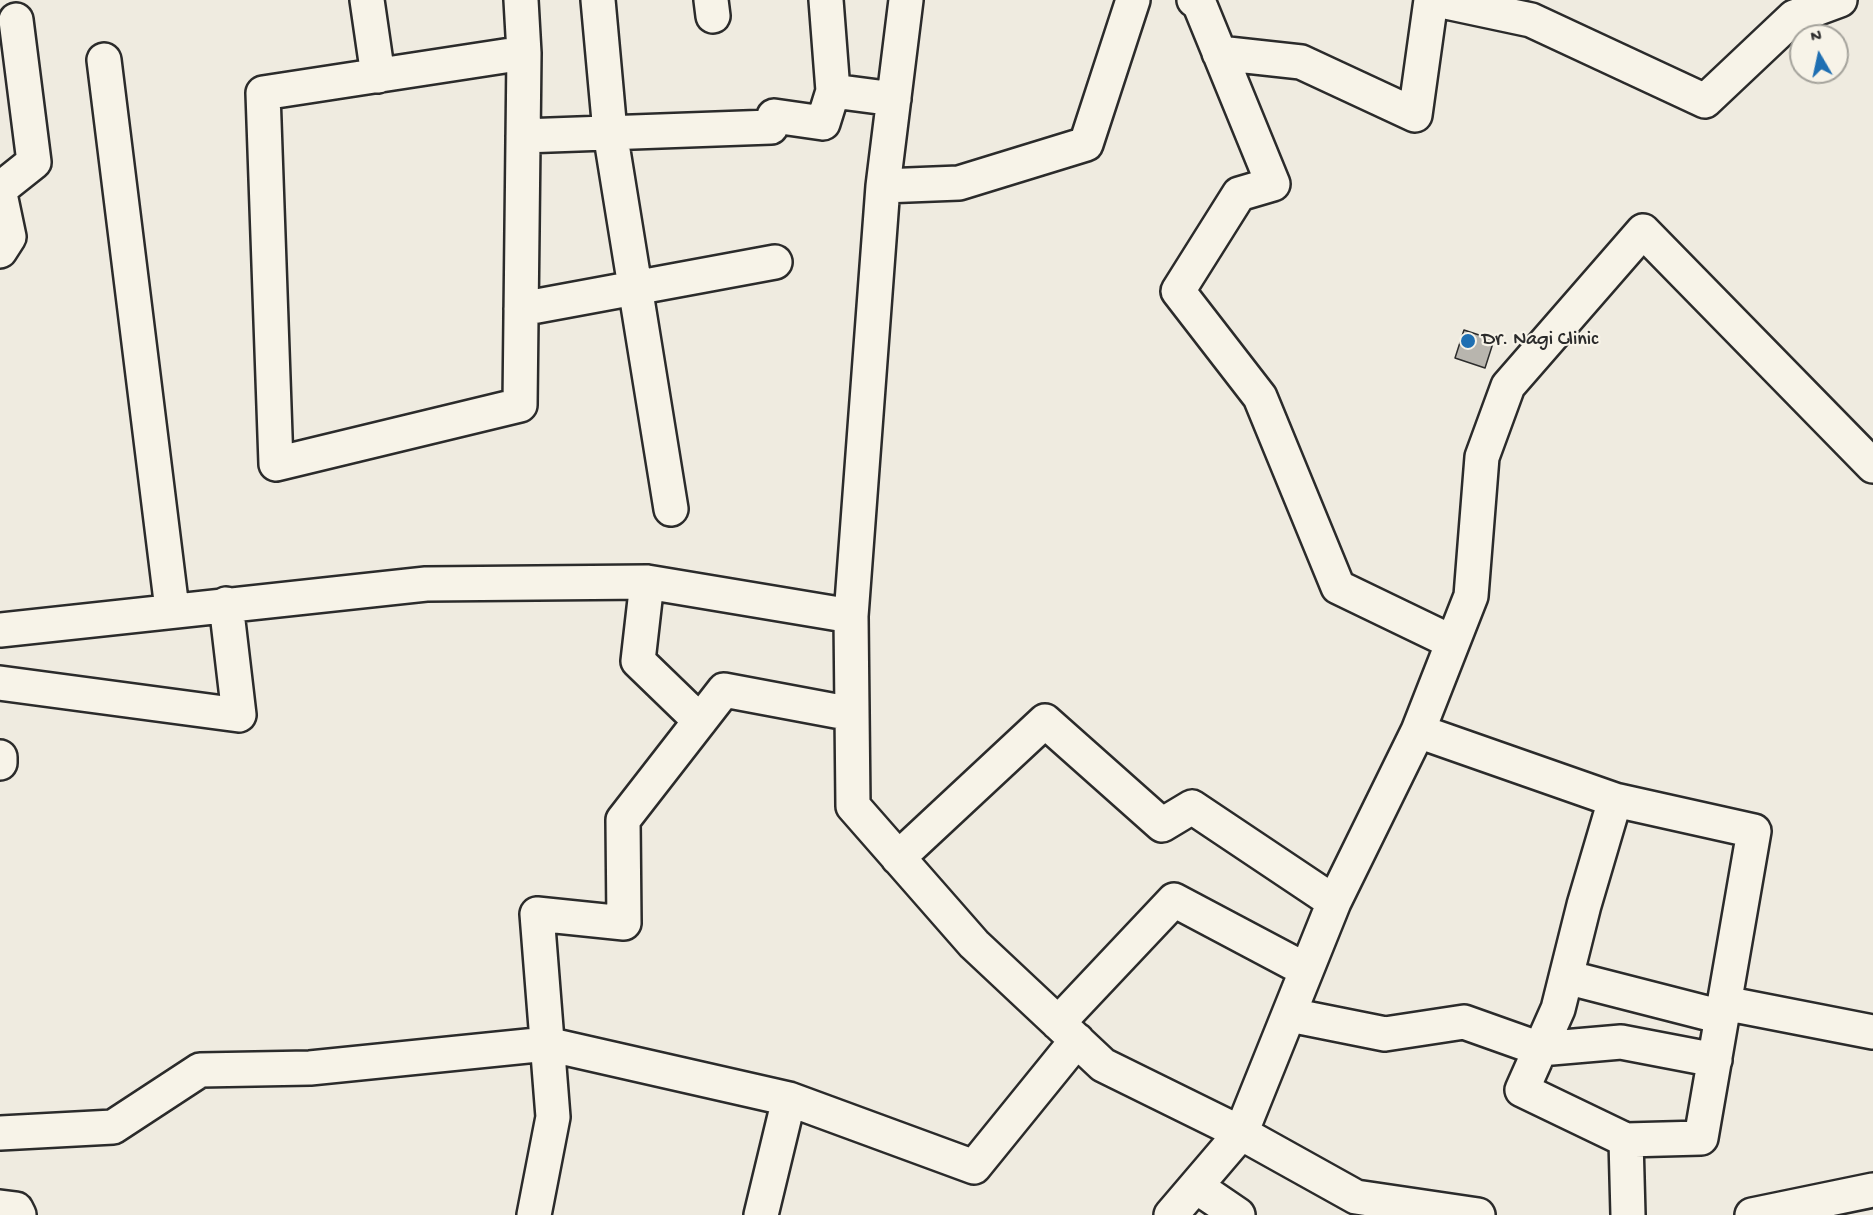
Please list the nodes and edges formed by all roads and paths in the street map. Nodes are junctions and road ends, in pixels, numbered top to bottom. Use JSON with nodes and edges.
{"nodes":[{"id":1,"x":367,"y":0,"type":"edge"},
{"id":2,"x":521,"y":0,"type":"edge"},
{"id":3,"x":598,"y":0,"type":"edge"},
{"id":4,"x":826,"y":0,"type":"edge"},
{"id":5,"x":906,"y":0,"type":"edge"},
{"id":6,"x":1132,"y":0,"type":"edge"},
{"id":7,"x":1194,"y":0,"type":"edge"},
{"id":8,"x":1431,"y":0,"type":"edge"},
{"id":9,"x":1437,"y":0,"type":"edge"},
{"id":10,"x":1840,"y":0,"type":"edge"},
{"id":11,"x":16,"y":20,"type":"dead end"},
{"id":12,"x":524,"y":53,"type":"junction"},
{"id":13,"x":1219,"y":53,"type":"junction"},
{"id":14,"x":104,"y":60,"type":"dead end"},
{"id":15,"x":378,"y":76,"type":"junction"},
{"id":16,"x":833,"y":91,"type":"junction"},
{"id":17,"x":894,"y":99,"type":"junction"},
{"id":18,"x":610,"y":132,"type":"junction"},
{"id":19,"x":523,"y":136,"type":"junction"},
{"id":20,"x":883,"y":186,"type":"junction"},
{"id":21,"x":0,"y":196,"type":"edge"},
{"id":22,"x":0,"y":250,"type":"edge"},
{"id":23,"x":775,"y":262,"type":"dead end"},
{"id":24,"x":635,"y":288,"type":"junction"},
{"id":25,"x":521,"y":309,"type":"junction"},
{"id":26,"x":1873,"y":466,"type":"edge"},
{"id":27,"x":671,"y":509,"type":"dead end"},
{"id":28,"x":647,"y":582,"type":"junction"},
{"id":29,"x":226,"y":604,"type":"junction"},
{"id":30,"x":172,"y":609,"type":"junction"},
{"id":31,"x":850,"y":616,"type":"junction"},
{"id":32,"x":0,"y":630,"type":"edge"},
{"id":33,"x":1452,"y":642,"type":"junction"},
{"id":34,"x":0,"y":683,"type":"edge"},
{"id":35,"x":852,"y":714,"type":"junction"},
{"id":36,"x":700,"y":721,"type":"junction"},
{"id":37,"x":1418,"y":731,"type":"junction"},
{"id":38,"x":0,"y":757,"type":"edge"},
{"id":39,"x":0,"y":763,"type":"edge"},
{"id":40,"x":1615,"y":800,"type":"junction"},
{"id":41,"x":898,"y":858,"type":"junction"},
{"id":42,"x":1334,"y":902,"type":"junction"},
{"id":43,"x":1306,"y":970,"type":"junction"},
{"id":44,"x":1566,"y":977,"type":"junction"},
{"id":45,"x":1723,"y":1010,"type":"junction"},
{"id":46,"x":1290,"y":1015,"type":"junction"},
{"id":47,"x":1068,"y":1031,"type":"junction"},
{"id":48,"x":1873,"y":1032,"type":"edge"},
{"id":49,"x":547,"y":1044,"type":"junction"},
{"id":50,"x":1540,"y":1049,"type":"junction"},
{"id":51,"x":1715,"y":1060,"type":"junction"},
{"id":52,"x":789,"y":1099,"type":"junction"},
{"id":53,"x":0,"y":1133,"type":"edge"},
{"id":54,"x":1242,"y":1133,"type":"junction"},
{"id":55,"x":1626,"y":1140,"type":"junction"},
{"id":56,"x":1197,"y":1187,"type":"junction"},
{"id":57,"x":1873,"y":1190,"type":"edge"},
{"id":58,"x":0,"y":1207,"type":"edge"},
{"id":59,"x":18,"y":1215,"type":"edge"},
{"id":60,"x":534,"y":1215,"type":"edge"},
{"id":61,"x":761,"y":1215,"type":"edge"},
{"id":62,"x":1171,"y":1215,"type":"edge"},
{"id":63,"x":1238,"y":1215,"type":"edge"},
{"id":64,"x":1478,"y":1215,"type":"edge"},
{"id":65,"x":1628,"y":1215,"type":"edge"},
{"id":66,"x":1752,"y":1215,"type":"edge"}],
"edges":[{"from":1,"to":15,"type":"street"},
{"from":2,"to":12,"type":"street"},
{"from":3,"to":18,"type":"street"},
{"from":4,"to":16,"type":"street"},
{"from":5,"to":17,"type":"street"},
{"from":6,"to":20,"type":"street"},
{"from":7,"to":13,"type":"street"},
{"from":8,"to":13,"type":"street"},
{"from":9,"to":10,"type":"street"},
{"from":11,"to":21,"type":"street"},
{"from":12,"to":15,"type":"street"},
{"from":12,"to":19,"type":"street"},
{"from":13,"to":33,"type":"street"},
{"from":14,"to":30,"type":"street"},
{"from":15,"to":25,"type":"street"},
{"from":16,"to":17,"type":"street"},
{"from":16,"to":18,"type":"street"},
{"from":17,"to":20,"type":"street"},
{"from":18,"to":19,"type":"street"},
{"from":18,"to":24,"type":"street"},
{"from":19,"to":25,"type":"street"},
{"from":20,"to":31,"type":"street"},
{"from":21,"to":22,"type":"street"},
{"from":23,"to":24,"type":"street"},
{"from":24,"to":25,"type":"street"},
{"from":24,"to":27,"type":"street"},
{"from":26,"to":33,"type":"street"},
{"from":28,"to":29,"type":"street"},
{"from":28,"to":31,"type":"street"},
{"from":28,"to":36,"type":"street"},
{"from":29,"to":30,"type":"street"},
{"from":29,"to":34,"type":"street"},
{"from":30,"to":32,"type":"street"},
{"from":31,"to":35,"type":"street"},
{"from":33,"to":37,"type":"street"},
{"from":35,"to":36,"type":"street"},
{"from":35,"to":41,"type":"street"},
{"from":36,"to":49,"type":"street"},
{"from":37,"to":40,"type":"street"},
{"from":37,"to":42,"type":"street"},
{"from":38,"to":39,"type":"street"},
{"from":40,"to":44,"type":"street"},
{"from":40,"to":45,"type":"street"},
{"from":41,"to":42,"type":"street"},
{"from":41,"to":47,"type":"street"},
{"from":42,"to":43,"type":"street"},
{"from":43,"to":46,"type":"street"},
{"from":43,"to":47,"type":"street"},
{"from":44,"to":45,"type":"street"},
{"from":44,"to":50,"type":"street"},
{"from":45,"to":48,"type":"street"},
{"from":45,"to":51,"type":"street"},
{"from":46,"to":50,"type":"street"},
{"from":46,"to":54,"type":"street"},
{"from":47,"to":52,"type":"street"},
{"from":47,"to":54,"type":"street"},
{"from":49,"to":52,"type":"street"},
{"from":49,"to":53,"type":"street"},
{"from":49,"to":60,"type":"street"},
{"from":50,"to":51,"type":"street"},
{"from":50,"to":55,"type":"street"},
{"from":51,"to":55,"type":"street"},
{"from":52,"to":61,"type":"street"},
{"from":54,"to":56,"type":"street"},
{"from":54,"to":64,"type":"street"},
{"from":55,"to":65,"type":"street"},
{"from":56,"to":62,"type":"street"},
{"from":56,"to":63,"type":"street"},
{"from":57,"to":66,"type":"street"},
{"from":58,"to":59,"type":"street"}]}
